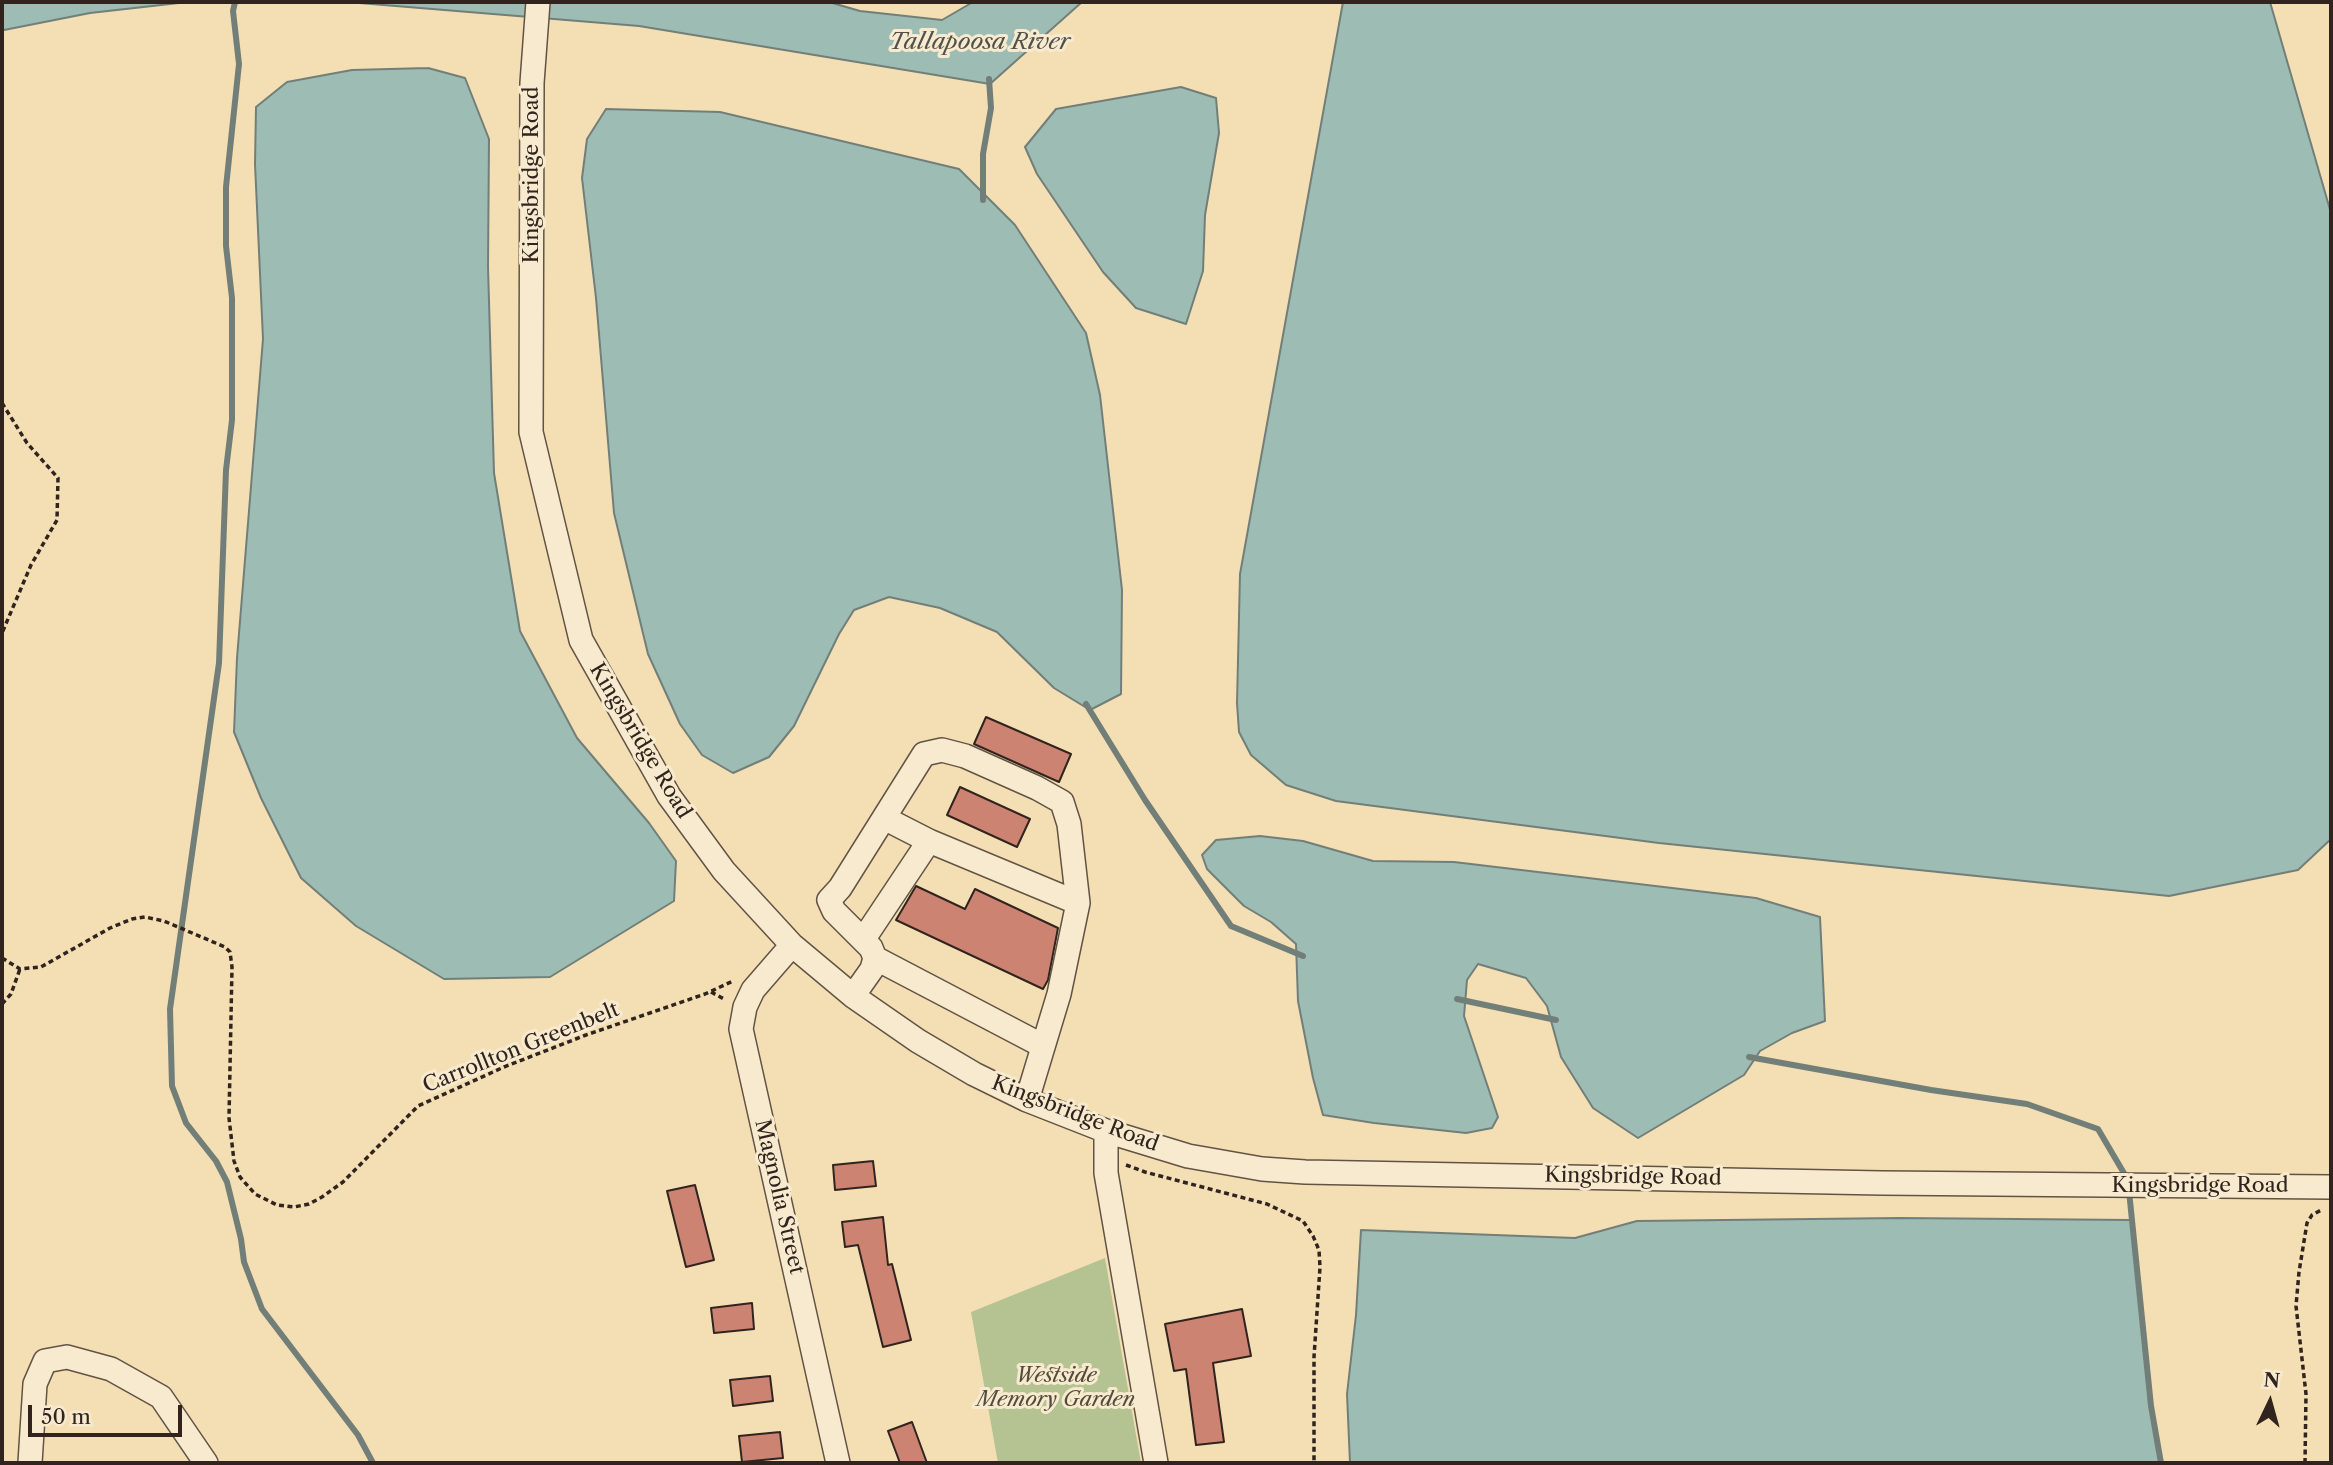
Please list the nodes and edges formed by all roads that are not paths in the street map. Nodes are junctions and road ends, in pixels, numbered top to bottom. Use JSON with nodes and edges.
{"nodes":[{"id":1,"x":538,"y":2,"type":"edge"},
{"id":2,"x":884,"y":818,"type":"junction"},
{"id":3,"x":929,"y":841,"type":"junction"},
{"id":4,"x":1078,"y":903,"type":"junction"},
{"id":5,"x":792,"y":945,"type":"junction"},
{"id":6,"x":869,"y":949,"type":"junction"},
{"id":7,"x":853,"y":996,"type":"junction"},
{"id":8,"x":1043,"y":1046,"type":"junction"},
{"id":9,"x":1027,"y":1100,"type":"junction"},
{"id":10,"x":1106,"y":1131,"type":"junction"},
{"id":11,"x":2331,"y":1187,"type":"edge"},
{"id":12,"x":30,"y":1463,"type":"edge"},
{"id":13,"x":206,"y":1463,"type":"edge"},
{"id":14,"x":838,"y":1463,"type":"edge"},
{"id":15,"x":1157,"y":1463,"type":"edge"}],
"edges":[{"from":1,"to":5,"type":"street","name":"Kingsbridge Road"},
{"from":2,"to":3,"type":"street"},
{"from":2,"to":4,"type":"street"},
{"from":2,"to":6,"type":"street"},
{"from":3,"to":4,"type":"street"},
{"from":3,"to":6,"type":"street"},
{"from":4,"to":8,"type":"street"},
{"from":5,"to":7,"type":"street","name":"Kingsbridge Road"},
{"from":5,"to":14,"type":"street","name":"Magnolia Street"},
{"from":6,"to":7,"type":"street"},
{"from":6,"to":8,"type":"street"},
{"from":7,"to":9,"type":"street","name":"Kingsbridge Road"},
{"from":8,"to":9,"type":"street"},
{"from":9,"to":10,"type":"street","name":"Kingsbridge Road"},
{"from":10,"to":11,"type":"street","name":"Kingsbridge Road"},
{"from":10,"to":15,"type":"street"},
{"from":12,"to":13,"type":"street"}]}
